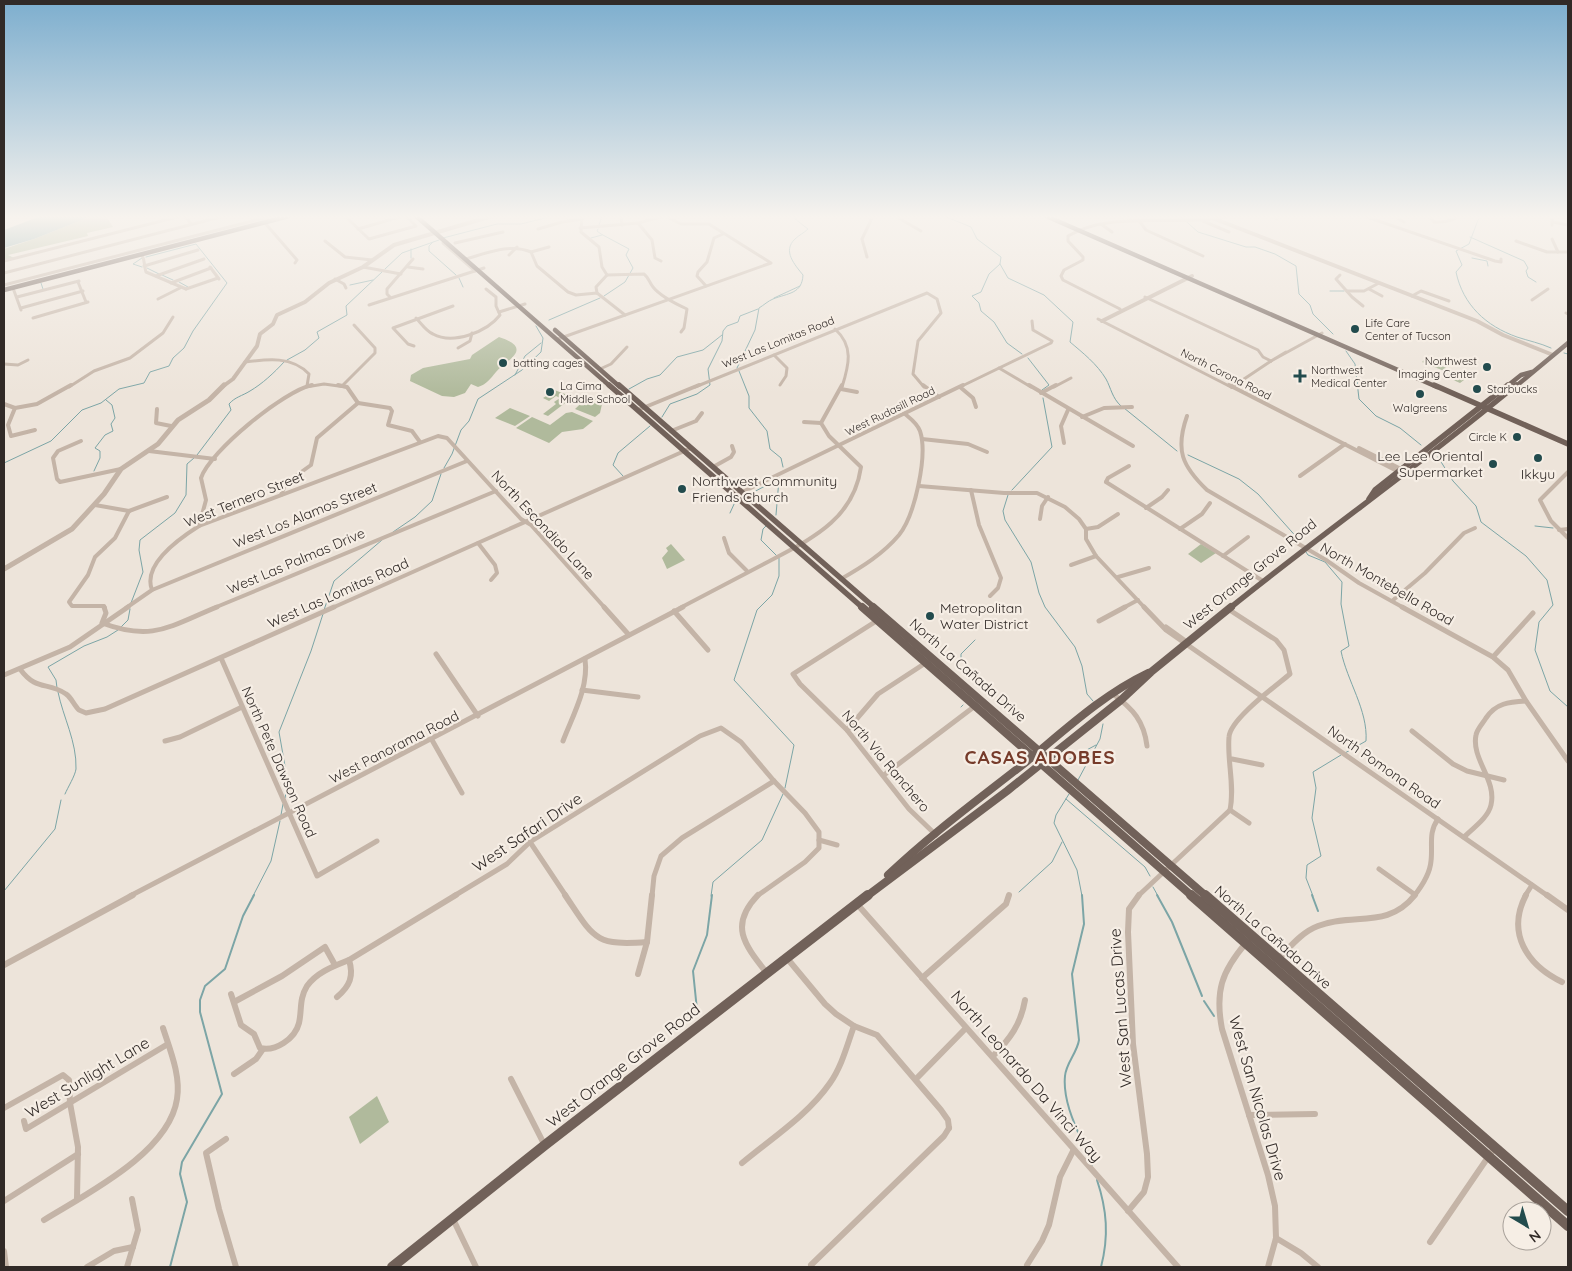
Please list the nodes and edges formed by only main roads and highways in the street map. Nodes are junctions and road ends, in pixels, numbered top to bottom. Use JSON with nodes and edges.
{"nodes":[{"id":1,"x":53,"y":275,"type":"edge"},
{"id":2,"x":62,"y":275,"type":"edge"},
{"id":3,"x":485,"y":275,"type":"edge"},
{"id":4,"x":1184,"y":275,"type":"edge"},
{"id":5,"x":4,"y":288,"type":"edge"},
{"id":6,"x":560,"y":338,"type":"junction"},
{"id":7,"x":1568,"y":343,"type":"edge"},
{"id":8,"x":1532,"y":372,"type":"junction"},
{"id":9,"x":1483,"y":405,"type":"junction"},
{"id":10,"x":1490,"y":408,"type":"junction"},
{"id":11,"x":641,"y":409,"type":"junction"},
{"id":12,"x":1442,"y":437,"type":"junction"},
{"id":13,"x":1568,"y":440,"type":"edge"},
{"id":14,"x":1568,"y":444,"type":"edge"},
{"id":15,"x":688,"y":450,"type":"junction"},
{"id":16,"x":1430,"y":455,"type":"junction"},
{"id":17,"x":1403,"y":472,"type":"junction"},
{"id":18,"x":738,"y":494,"type":"junction"},
{"id":19,"x":798,"y":546,"type":"junction"},
{"id":20,"x":929,"y":660,"type":"junction"},
{"id":21,"x":1151,"y":672,"type":"junction"},
{"id":22,"x":1040,"y":750,"type":"junction"},
{"id":23,"x":1032,"y":756,"type":"junction"},
{"id":24,"x":1049,"y":758,"type":"junction"},
{"id":25,"x":1041,"y":764,"type":"junction"},
{"id":26,"x":1080,"y":793,"type":"junction"},
{"id":27,"x":1167,"y":868,"type":"junction"},
{"id":28,"x":874,"y":889,"type":"junction"},
{"id":29,"x":1275,"y":963,"type":"junction"},
{"id":30,"x":1492,"y":1152,"type":"junction"},
{"id":31,"x":1568,"y":1211,"type":"edge"},
{"id":32,"x":1568,"y":1226,"type":"edge"},
{"id":33,"x":392,"y":1267,"type":"edge"}],
"edges":[{"from":1,"to":5,"type":"main road"},
{"from":2,"to":5,"type":"main road"},
{"from":3,"to":6,"type":"main road","name":"North La Cañada Drive"},
{"from":4,"to":9,"type":"main road"},
{"from":6,"to":11,"type":"main road","name":"North La Cañada Drive"},
{"from":6,"to":11,"type":"main road","name":"North La Cañada Drive"},
{"from":7,"to":8,"type":"main road","name":"West Orange Grove Road"},
{"from":8,"to":9,"type":"main road","name":"West Orange Grove Road"},
{"from":8,"to":10,"type":"main road","name":"West Orange Grove Road"},
{"from":9,"to":10,"type":"main road"},
{"from":9,"to":12,"type":"main road","name":"West Orange Grove Road"},
{"from":10,"to":13,"type":"main road"},
{"from":10,"to":14,"type":"main road"},
{"from":10,"to":16,"type":"main road","name":"West Orange Grove Road"},
{"from":11,"to":15,"type":"main road","name":"North La Cañada Drive"},
{"from":11,"to":15,"type":"main road","name":"North La Cañada Drive"},
{"from":12,"to":16,"type":"main road"},
{"from":12,"to":17,"type":"main road","name":"West Orange Grove Road"},
{"from":15,"to":18,"type":"main road","name":"North La Cañada Drive"},
{"from":15,"to":18,"type":"main road","name":"North La Cañada Drive"},
{"from":16,"to":17,"type":"main road","name":"West Orange Grove Road"},
{"from":17,"to":21,"type":"main road","name":"West Orange Grove Road"},
{"from":18,"to":19,"type":"main road","name":"North La Cañada Drive"},
{"from":19,"to":20,"type":"main road","name":"North La Cañada Drive"},
{"from":19,"to":20,"type":"main road","name":"North La Cañada Drive"},
{"from":20,"to":22,"type":"main road","name":"North La Cañada Drive"},
{"from":20,"to":23,"type":"main road","name":"North La Cañada Drive"},
{"from":21,"to":22,"type":"main road","name":"West Orange Grove Road"},
{"from":21,"to":24,"type":"main road","name":"West Orange Grove Road"},
{"from":22,"to":23,"type":"main road","name":"West Orange Grove Road"},
{"from":22,"to":24,"type":"main road","name":"North La Cañada Drive"},
{"from":23,"to":25,"type":"main road","name":"North La Cañada Drive"},
{"from":23,"to":28,"type":"main road","name":"West Orange Grove Road"},
{"from":24,"to":25,"type":"main road","name":"West Orange Grove Road"},
{"from":24,"to":26,"type":"main road","name":"North La Cañada Drive"},
{"from":25,"to":26,"type":"main road","name":"North La Cañada Drive"},
{"from":25,"to":28,"type":"main road","name":"West Orange Grove Road"},
{"from":26,"to":27,"type":"main road","name":"North La Cañada Drive"},
{"from":27,"to":29,"type":"main road","name":"North La Cañada Drive"},
{"from":27,"to":29,"type":"main road","name":"North La Cañada Drive"},
{"from":28,"to":33,"type":"main road","name":"West Orange Grove Road"},
{"from":29,"to":30,"type":"main road","name":"North La Cañada Drive"},
{"from":30,"to":31,"type":"main road","name":"North La Cañada Drive"},
{"from":30,"to":32,"type":"main road","name":"North La Cañada Drive"}]}
